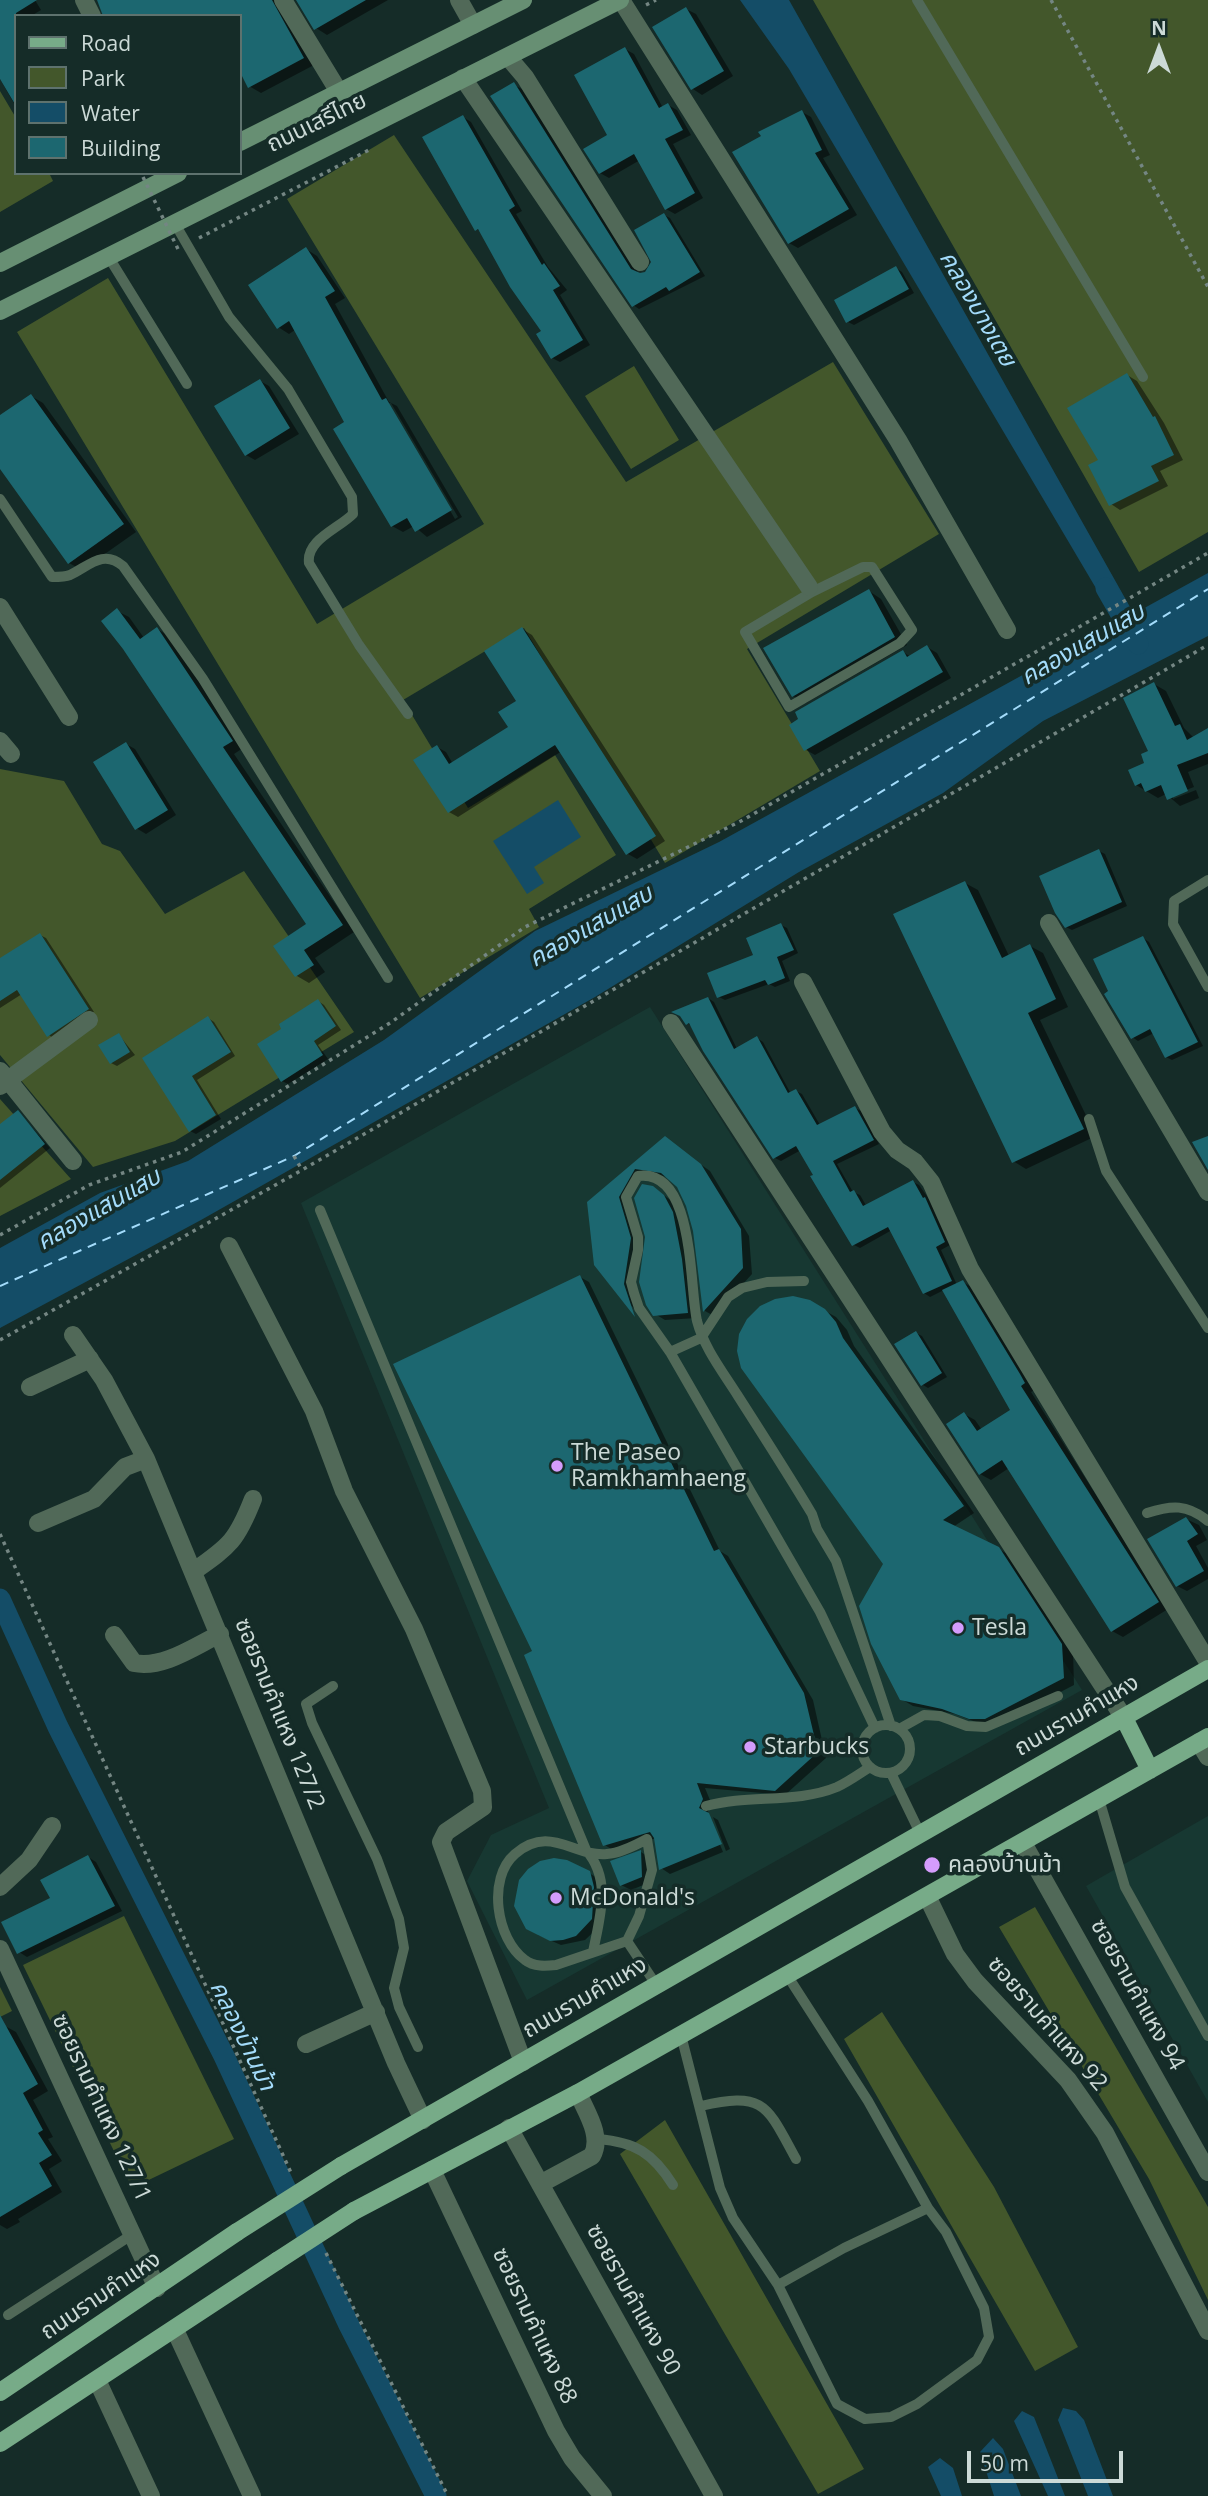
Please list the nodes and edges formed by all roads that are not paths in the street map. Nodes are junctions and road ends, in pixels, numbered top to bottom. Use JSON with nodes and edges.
{"nodes":[{"id":1,"x":283,"y":0,"type":"edge"},
{"id":2,"x":459,"y":0,"type":"edge"},
{"id":3,"x":523,"y":0,"type":"edge"},
{"id":4,"x":621,"y":0,"type":"edge"},
{"id":5,"x":917,"y":0,"type":"edge"},
{"id":6,"x":473,"y":25,"type":"junction"},
{"id":7,"x":508,"y":57,"type":"junction"},
{"id":8,"x":463,"y":78,"type":"junction"},
{"id":9,"x":339,"y":92,"type":"junction"},
{"id":10,"x":242,"y":141,"type":"edge"},
{"id":11,"x":174,"y":175,"type":"edge"},
{"id":12,"x":174,"y":222,"type":"junction"},
{"id":13,"x":108,"y":257,"type":"junction"},
{"id":14,"x":0,"y":262,"type":"edge"},
{"id":15,"x":640,"y":262,"type":"dead end"},
{"id":16,"x":0,"y":311,"type":"edge"},
{"id":17,"x":1143,"y":377,"type":"dead end"},
{"id":18,"x":187,"y":384,"type":"dead end"},
{"id":19,"x":0,"y":499,"type":"edge"},
{"id":20,"x":811,"y":589,"type":"junction"},
{"id":21,"x":0,"y":607,"type":"edge"},
{"id":22,"x":1007,"y":629,"type":"dead end"},
{"id":23,"x":408,"y":713,"type":"dead end"},
{"id":24,"x":69,"y":717,"type":"dead end"},
{"id":25,"x":1208,"y":880,"type":"edge"},
{"id":26,"x":1049,"y":923,"type":"dead end"},
{"id":27,"x":388,"y":978,"type":"dead end"},
{"id":28,"x":803,"y":982,"type":"dead end"},
{"id":29,"x":1208,"y":987,"type":"edge"},
{"id":30,"x":89,"y":1020,"type":"dead end"},
{"id":31,"x":671,"y":1023,"type":"dead end"},
{"id":32,"x":3,"y":1079,"type":"edge"},
{"id":33,"x":1089,"y":1119,"type":"dead end"},
{"id":34,"x":73,"y":1161,"type":"dead end"},
{"id":35,"x":1208,"y":1192,"type":"edge"},
{"id":36,"x":320,"y":1210,"type":"dead end"},
{"id":37,"x":229,"y":1246,"type":"dead end"},
{"id":38,"x":804,"y":1281,"type":"dead end"},
{"id":39,"x":1208,"y":1328,"type":"edge"},
{"id":40,"x":74,"y":1335,"type":"dead end"},
{"id":41,"x":701,"y":1338,"type":"junction"},
{"id":42,"x":670,"y":1352,"type":"junction"},
{"id":43,"x":90,"y":1359,"type":"junction"},
{"id":44,"x":30,"y":1387,"type":"dead end"},
{"id":45,"x":146,"y":1459,"type":"junction"},
{"id":46,"x":253,"y":1499,"type":"dead end"},
{"id":47,"x":1147,"y":1513,"type":"dead end"},
{"id":48,"x":1208,"y":1521,"type":"edge"},
{"id":49,"x":38,"y":1523,"type":"dead end"},
{"id":50,"x":194,"y":1571,"type":"junction"},
{"id":51,"x":114,"y":1634,"type":"dead end"},
{"id":52,"x":220,"y":1634,"type":"junction"},
{"id":53,"x":1208,"y":1661,"type":"edge"},
{"id":54,"x":1208,"y":1670,"type":"edge"},
{"id":55,"x":333,"y":1686,"type":"dead end"},
{"id":56,"x":1058,"y":1696,"type":"dead end"},
{"id":57,"x":1124,"y":1718,"type":"junction"},
{"id":58,"x":895,"y":1727,"type":"junction"},
{"id":59,"x":875,"y":1728,"type":"junction"},
{"id":60,"x":1205,"y":1746,"type":"edge"},
{"id":61,"x":870,"y":1767,"type":"junction"},
{"id":62,"x":1150,"y":1770,"type":"junction"},
{"id":63,"x":891,"y":1773,"type":"junction"},
{"id":64,"x":1099,"y":1799,"type":"junction"},
{"id":65,"x":706,"y":1806,"type":"dead end"},
{"id":66,"x":52,"y":1826,"type":"dead end"},
{"id":67,"x":920,"y":1833,"type":"junction"},
{"id":68,"x":1023,"y":1843,"type":"junction"},
{"id":69,"x":586,"y":1850,"type":"junction"},
{"id":70,"x":0,"y":1887,"type":"edge"},
{"id":71,"x":928,"y":1898,"type":"junction"},
{"id":72,"x":627,"y":1941,"type":"junction"},
{"id":73,"x":0,"y":1949,"type":"edge"},
{"id":74,"x":593,"y":1952,"type":"junction"},
{"id":75,"x":788,"y":1975,"type":"junction"},
{"id":76,"x":657,"y":1986,"type":"junction"},
{"id":77,"x":376,"y":2012,"type":"junction"},
{"id":78,"x":681,"y":2035,"type":"junction"},
{"id":79,"x":1208,"y":2036,"type":"edge"},
{"id":80,"x":306,"y":2044,"type":"dead end"},
{"id":81,"x":418,"y":2047,"type":"dead end"},
{"id":82,"x":523,"y":2062,"type":"junction"},
{"id":83,"x":578,"y":2093,"type":"junction"},
{"id":84,"x":701,"y":2106,"type":"junction"},
{"id":85,"x":423,"y":2120,"type":"junction"},
{"id":86,"x":509,"y":2128,"type":"junction"},
{"id":87,"x":598,"y":2139,"type":"junction"},
{"id":88,"x":796,"y":2159,"type":"dead end"},
{"id":89,"x":432,"y":2170,"type":"junction"},
{"id":90,"x":1208,"y":2172,"type":"edge"},
{"id":91,"x":540,"y":2184,"type":"junction"},
{"id":92,"x":673,"y":2185,"type":"dead end"},
{"id":93,"x":928,"y":2208,"type":"junction"},
{"id":94,"x":133,"y":2234,"type":"junction"},
{"id":95,"x":778,"y":2285,"type":"junction"},
{"id":96,"x":157,"y":2288,"type":"junction"},
{"id":97,"x":8,"y":2315,"type":"dead end"},
{"id":98,"x":176,"y":2330,"type":"junction"},
{"id":99,"x":1208,"y":2331,"type":"edge"},
{"id":100,"x":97,"y":2380,"type":"junction"},
{"id":101,"x":0,"y":2392,"type":"edge"},
{"id":102,"x":0,"y":2443,"type":"edge"},
{"id":103,"x":151,"y":2496,"type":"edge"},
{"id":104,"x":252,"y":2496,"type":"edge"},
{"id":105,"x":603,"y":2496,"type":"edge"},
{"id":106,"x":714,"y":2496,"type":"edge"}],
"edges":[{"from":1,"to":9,"type":"street"},
{"from":2,"to":6,"type":"street"},
{"from":3,"to":6,"type":"main road","name":"ถนนเสรีไทย"},
{"from":4,"to":7,"type":"main road","name":"ถนนเสรีไทย"},
{"from":4,"to":22,"type":"street"},
{"from":5,"to":17,"type":"lane"},
{"from":6,"to":9,"type":"main road","name":"ถนนเสรีไทย"},
{"from":7,"to":8,"type":"main road","name":"ถนนเสรีไทย"},
{"from":7,"to":15,"type":"street"},
{"from":8,"to":12,"type":"main road","name":"ถนนเสรีไทย"},
{"from":8,"to":20,"type":"street"},
{"from":9,"to":10,"type":"main road","name":"ถนนเสรีไทย"},
{"from":11,"to":14,"type":"main road"},
{"from":12,"to":13,"type":"main road","name":"ถนนเสรีไทย"},
{"from":12,"to":23,"type":"lane"},
{"from":13,"to":16,"type":"main road","name":"ถนนเสรีไทย"},
{"from":13,"to":18,"type":"lane"},
{"from":19,"to":27,"type":"lane"},
{"from":20,"to":20,"type":"lane"},
{"from":21,"to":24,"type":"street"},
{"from":25,"to":29,"type":"lane"},
{"from":26,"to":35,"type":"street"},
{"from":28,"to":53,"type":"street"},
{"from":30,"to":32,"type":"street"},
{"from":31,"to":57,"type":"street"},
{"from":32,"to":34,"type":"street"},
{"from":33,"to":39,"type":"lane"},
{"from":36,"to":69,"type":"lane"},
{"from":37,"to":82,"type":"street"},
{"from":38,"to":41,"type":"lane"},
{"from":40,"to":43,"type":"street","name":"ซอยรามคำแหง 127/2"},
{"from":41,"to":42,"type":"lane"},
{"from":41,"to":42,"type":"lane"},
{"from":41,"to":58,"type":"lane"},
{"from":42,"to":59,"type":"lane"},
{"from":43,"to":44,"type":"street"},
{"from":43,"to":45,"type":"street","name":"ซอยรามคำแหง 127/2"},
{"from":45,"to":49,"type":"street"},
{"from":45,"to":50,"type":"street","name":"ซอยรามคำแหง 127/2"},
{"from":46,"to":50,"type":"street"},
{"from":47,"to":48,"type":"lane"},
{"from":50,"to":52,"type":"street","name":"ซอยรามคำแหง 127/2"},
{"from":51,"to":52,"type":"street"},
{"from":52,"to":77,"type":"street","name":"ซอยรามคำแหง 127/2"},
{"from":54,"to":57,"type":"main road","name":"ถนนรามคำแหง"},
{"from":55,"to":81,"type":"lane"},
{"from":56,"to":58,"type":"lane"},
{"from":57,"to":62,"type":"main road"},
{"from":57,"to":67,"type":"main road","name":"ถนนรามคำแหง"},
{"from":58,"to":59,"type":"lane"},
{"from":58,"to":63,"type":"lane"},
{"from":59,"to":61,"type":"lane"},
{"from":60,"to":62,"type":"main road"},
{"from":61,"to":63,"type":"lane"},
{"from":61,"to":65,"type":"lane"},
{"from":62,"to":64,"type":"main road"},
{"from":63,"to":67,"type":"lane"},
{"from":64,"to":68,"type":"main road"},
{"from":64,"to":79,"type":"lane"},
{"from":66,"to":70,"type":"street"},
{"from":67,"to":76,"type":"main road","name":"ถนนรามคำแหง"},
{"from":68,"to":71,"type":"main road"},
{"from":68,"to":90,"type":"street","name":"ซอยรามคําแหง 94"},
{"from":69,"to":72,"type":"lane"},
{"from":69,"to":74,"type":"lane"},
{"from":69,"to":74,"type":"lane"},
{"from":71,"to":75,"type":"main road"},
{"from":71,"to":99,"type":"street","name":"ซอยรามคําแหง 92"},
{"from":72,"to":74,"type":"lane"},
{"from":72,"to":76,"type":"lane"},
{"from":73,"to":94,"type":"street","name":"ซอยรามคำแหง 127/1"},
{"from":75,"to":78,"type":"main road"},
{"from":75,"to":93,"type":"lane"},
{"from":76,"to":82,"type":"main road","name":"ถนนรามคำแหง"},
{"from":77,"to":80,"type":"street"},
{"from":77,"to":85,"type":"street","name":"ซอยรามคำแหง 127/2"},
{"from":78,"to":83,"type":"main road"},
{"from":78,"to":84,"type":"lane"},
{"from":82,"to":85,"type":"main road","name":"ถนนรามคำแหง"},
{"from":83,"to":86,"type":"main road"},
{"from":83,"to":87,"type":"street"},
{"from":84,"to":88,"type":"lane"},
{"from":84,"to":95,"type":"lane"},
{"from":85,"to":96,"type":"main road","name":"ถนนรามคำแหง","bridge":true},
{"from":86,"to":89,"type":"main road"},
{"from":86,"to":91,"type":"street","name":"ซอยรามคำแหง 90"},
{"from":87,"to":91,"type":"street"},
{"from":87,"to":92,"type":"lane"},
{"from":89,"to":98,"type":"main road","bridge":true},
{"from":89,"to":105,"type":"street","name":"ซอยรามคำแหง 88"},
{"from":91,"to":106,"type":"street","name":"ซอยรามคำแหง 90"},
{"from":93,"to":95,"type":"lane"},
{"from":93,"to":95,"type":"lane"},
{"from":94,"to":96,"type":"street","name":"ซอยรามคำแหง 127/1"},
{"from":94,"to":97,"type":"lane"},
{"from":96,"to":101,"type":"main road","name":"ถนนรามคำแหง"},
{"from":98,"to":100,"type":"main road"},
{"from":98,"to":104,"type":"street"},
{"from":100,"to":102,"type":"main road"},
{"from":100,"to":103,"type":"street"}]}
